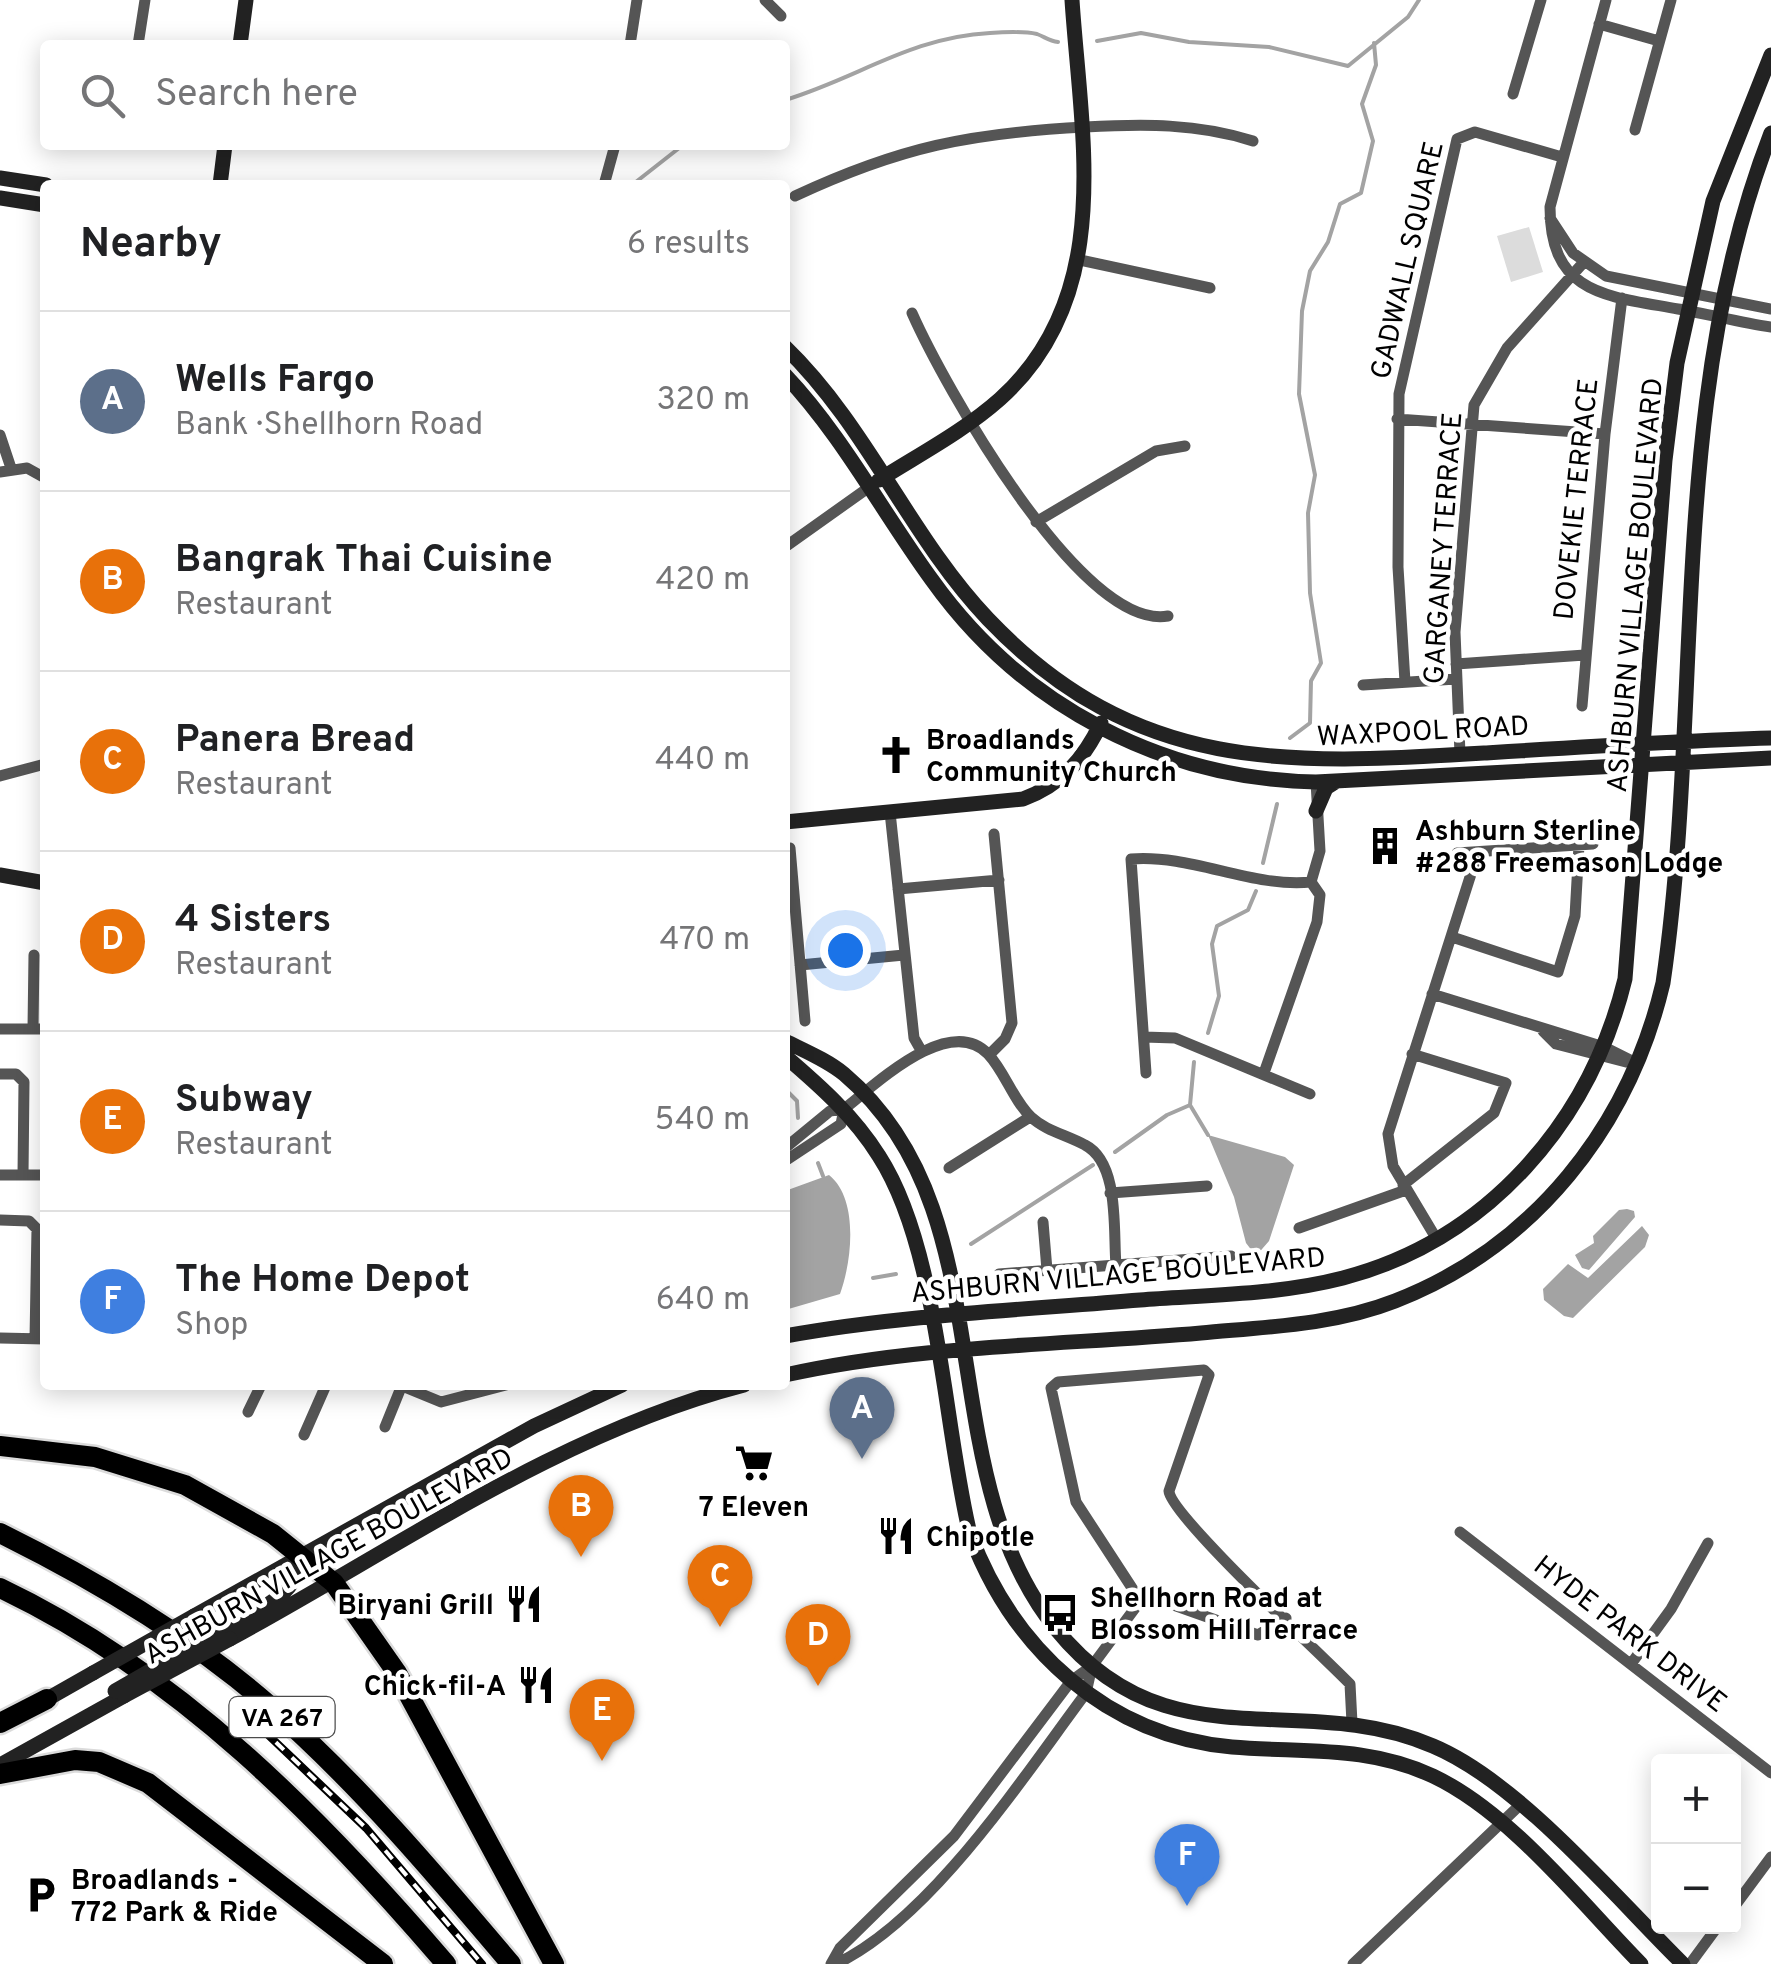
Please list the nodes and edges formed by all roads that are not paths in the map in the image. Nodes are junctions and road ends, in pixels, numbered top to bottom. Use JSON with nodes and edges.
{"nodes":[{"id":1,"x":145,"y":0,"type":"edge"},
{"id":2,"x":246,"y":0,"type":"edge"},
{"id":3,"x":637,"y":0,"type":"edge"},
{"id":4,"x":765,"y":0,"type":"edge"},
{"id":5,"x":1072,"y":0,"type":"edge"},
{"id":6,"x":1541,"y":0,"type":"edge"},
{"id":7,"x":1606,"y":0,"type":"edge"},
{"id":8,"x":1671,"y":0,"type":"edge"},
{"id":9,"x":781,"y":16,"type":"dead end"},
{"id":10,"x":1598,"y":24,"type":"junction"},
{"id":11,"x":139,"y":40,"type":"edge"},
{"id":12,"x":241,"y":40,"type":"edge"},
{"id":13,"x":631,"y":40,"type":"edge"},
{"id":14,"x":1659,"y":41,"type":"junction"},
{"id":15,"x":1771,"y":55,"type":"edge"},
{"id":16,"x":1513,"y":94,"type":"dead end"},
{"id":17,"x":1080,"y":128,"type":"junction"},
{"id":18,"x":1635,"y":130,"type":"dead end"},
{"id":19,"x":1771,"y":133,"type":"edge"},
{"id":20,"x":1253,"y":141,"type":"dead end"},
{"id":21,"x":224,"y":150,"type":"edge"},
{"id":22,"x":613,"y":150,"type":"edge"},
{"id":23,"x":1562,"y":157,"type":"junction"},
{"id":24,"x":0,"y":178,"type":"edge"},
{"id":25,"x":221,"y":180,"type":"edge"},
{"id":26,"x":605,"y":180,"type":"edge"},
{"id":27,"x":40,"y":184,"type":"edge"},
{"id":28,"x":795,"y":196,"type":"dead end"},
{"id":29,"x":0,"y":198,"type":"edge"},
{"id":30,"x":40,"y":204,"type":"edge"},
{"id":31,"x":1550,"y":218,"type":"junction"},
{"id":32,"x":1080,"y":260,"type":"junction"},
{"id":33,"x":1583,"y":263,"type":"junction"},
{"id":34,"x":1570,"y":275,"type":"junction"},
{"id":35,"x":1210,"y":288,"type":"dead end"},
{"id":36,"x":1622,"y":298,"type":"junction"},
{"id":37,"x":1721,"y":300,"type":"junction"},
{"id":38,"x":1689,"y":302,"type":"junction"},
{"id":39,"x":1771,"y":309,"type":"edge"},
{"id":40,"x":912,"y":313,"type":"dead end"},
{"id":41,"x":1717,"y":316,"type":"junction"},
{"id":42,"x":1771,"y":326,"type":"edge"},
{"id":43,"x":790,"y":353,"type":"edge"},
{"id":44,"x":790,"y":381,"type":"edge"},
{"id":45,"x":1397,"y":418,"type":"junction"},
{"id":46,"x":972,"y":422,"type":"junction"},
{"id":47,"x":1470,"y":424,"type":"junction"},
{"id":48,"x":1605,"y":434,"type":"junction"},
{"id":49,"x":0,"y":435,"type":"edge"},
{"id":50,"x":1185,"y":446,"type":"dead end"},
{"id":51,"x":6,"y":470,"type":"edge"},
{"id":52,"x":40,"y":475,"type":"edge"},
{"id":53,"x":884,"y":477,"type":"junction"},
{"id":54,"x":868,"y":488,"type":"junction"},
{"id":55,"x":1036,"y":522,"type":"junction"},
{"id":56,"x":790,"y":543,"type":"edge"},
{"id":57,"x":1168,"y":616,"type":"dead end"},
{"id":58,"x":1586,"y":655,"type":"junction"},
{"id":59,"x":1456,"y":664,"type":"junction"},
{"id":60,"x":1456,"y":679,"type":"junction"},
{"id":61,"x":1405,"y":682,"type":"junction"},
{"id":62,"x":1363,"y":685,"type":"dead end"},
{"id":63,"x":1582,"y":706,"type":"dead end"},
{"id":64,"x":1106,"y":710,"type":"junction"},
{"id":65,"x":1098,"y":729,"type":"junction"},
{"id":66,"x":1771,"y":738,"type":"edge"},
{"id":67,"x":1683,"y":740,"type":"junction"},
{"id":68,"x":1644,"y":743,"type":"junction"},
{"id":69,"x":1460,"y":754,"type":"junction"},
{"id":70,"x":1771,"y":758,"type":"edge"},
{"id":71,"x":1352,"y":760,"type":"junction"},
{"id":72,"x":1682,"y":761,"type":"junction"},
{"id":73,"x":1643,"y":763,"type":"junction"},
{"id":74,"x":40,"y":765,"type":"edge"},
{"id":75,"x":0,"y":776,"type":"edge"},
{"id":76,"x":1337,"y":781,"type":"junction"},
{"id":77,"x":1316,"y":782,"type":"junction"},
{"id":78,"x":1316,"y":811,"type":"junction"},
{"id":79,"x":890,"y":812,"type":"junction"},
{"id":80,"x":790,"y":822,"type":"edge"},
{"id":81,"x":994,"y":834,"type":"dead end"},
{"id":82,"x":790,"y":848,"type":"dead end"},
{"id":83,"x":1478,"y":852,"type":"junction"},
{"id":84,"x":1457,"y":853,"type":"dead end"},
{"id":85,"x":0,"y":876,"type":"edge"},
{"id":86,"x":999,"y":880,"type":"junction"},
{"id":87,"x":40,"y":881,"type":"edge"},
{"id":88,"x":1311,"y":882,"type":"junction"},
{"id":89,"x":898,"y":889,"type":"junction"},
{"id":90,"x":1452,"y":937,"type":"junction"},
{"id":91,"x":34,"y":955,"type":"dead end"},
{"id":92,"x":904,"y":956,"type":"junction"},
{"id":93,"x":800,"y":965,"type":"junction"},
{"id":94,"x":1432,"y":994,"type":"junction"},
{"id":95,"x":806,"y":1021,"type":"dead end"},
{"id":96,"x":0,"y":1028,"type":"edge"},
{"id":97,"x":39,"y":1029,"type":"edge"},
{"id":98,"x":1144,"y":1037,"type":"junction"},
{"id":99,"x":790,"y":1043,"type":"edge"},
{"id":100,"x":922,"y":1052,"type":"junction"},
{"id":101,"x":1601,"y":1053,"type":"junction"},
{"id":102,"x":1412,"y":1054,"type":"junction"},
{"id":103,"x":989,"y":1055,"type":"junction"},
{"id":104,"x":790,"y":1060,"type":"edge"},
{"id":105,"x":1638,"y":1064,"type":"junction"},
{"id":106,"x":1146,"y":1073,"type":"dead end"},
{"id":107,"x":1264,"y":1073,"type":"junction"},
{"id":108,"x":0,"y":1074,"type":"edge"},
{"id":109,"x":864,"y":1094,"type":"junction"},
{"id":110,"x":1310,"y":1094,"type":"dead end"},
{"id":111,"x":844,"y":1109,"type":"junction"},
{"id":112,"x":1030,"y":1117,"type":"junction"},
{"id":113,"x":790,"y":1144,"type":"edge"},
{"id":114,"x":790,"y":1158,"type":"edge"},
{"id":115,"x":950,"y":1168,"type":"dead end"},
{"id":116,"x":0,"y":1175,"type":"edge"},
{"id":117,"x":23,"y":1175,"type":"junction"},
{"id":118,"x":40,"y":1175,"type":"edge"},
{"id":119,"x":1207,"y":1186,"type":"dead end"},
{"id":120,"x":1404,"y":1187,"type":"junction"},
{"id":121,"x":1110,"y":1193,"type":"junction"},
{"id":122,"x":0,"y":1220,"type":"edge"},
{"id":123,"x":1043,"y":1222,"type":"dead end"},
{"id":124,"x":1299,"y":1228,"type":"dead end"},
{"id":125,"x":1436,"y":1238,"type":"junction"},
{"id":126,"x":1231,"y":1256,"type":"dead end"},
{"id":127,"x":1116,"y":1265,"type":"junction"},
{"id":128,"x":1046,"y":1270,"type":"junction"},
{"id":129,"x":999,"y":1274,"type":"dead end"},
{"id":130,"x":955,"y":1315,"type":"junction"},
{"id":131,"x":930,"y":1317,"type":"junction"},
{"id":132,"x":790,"y":1335,"type":"edge"},
{"id":133,"x":0,"y":1338,"type":"edge"},
{"id":134,"x":40,"y":1339,"type":"edge"},
{"id":135,"x":962,"y":1352,"type":"junction"},
{"id":136,"x":937,"y":1355,"type":"junction"},
{"id":137,"x":790,"y":1374,"type":"edge"},
{"id":138,"x":259,"y":1390,"type":"edge"},
{"id":139,"x":324,"y":1390,"type":"edge"},
{"id":140,"x":400,"y":1390,"type":"edge"},
{"id":141,"x":413,"y":1390,"type":"edge"},
{"id":142,"x":487,"y":1390,"type":"edge"},
{"id":143,"x":611,"y":1390,"type":"edge"},
{"id":144,"x":728,"y":1390,"type":"edge"},
{"id":145,"x":248,"y":1412,"type":"dead end"},
{"id":146,"x":385,"y":1428,"type":"dead end"},
{"id":147,"x":304,"y":1436,"type":"dead end"},
{"id":148,"x":0,"y":1446,"type":"edge"},
{"id":149,"x":1460,"y":1532,"type":"dead end"},
{"id":150,"x":0,"y":1533,"type":"edge"},
{"id":151,"x":1708,"y":1543,"type":"dead end"},
{"id":152,"x":300,"y":1556,"type":"junction"},
{"id":153,"x":334,"y":1583,"type":"junction"},
{"id":154,"x":0,"y":1588,"type":"edge"},
{"id":155,"x":1144,"y":1596,"type":"junction"},
{"id":156,"x":0,"y":1601,"type":"edge"},
{"id":157,"x":1286,"y":1618,"type":"junction"},
{"id":158,"x":224,"y":1636,"type":"junction"},
{"id":159,"x":98,"y":1644,"type":"junction"},
{"id":160,"x":1631,"y":1664,"type":"junction"},
{"id":161,"x":1092,"y":1666,"type":"junction"},
{"id":162,"x":1071,"y":1681,"type":"junction"},
{"id":163,"x":1086,"y":1693,"type":"junction"},
{"id":164,"x":48,"y":1699,"type":"joint"},
{"id":165,"x":1352,"y":1723,"type":"junction"},
{"id":166,"x":0,"y":1725,"type":"edge"},
{"id":167,"x":0,"y":1765,"type":"edge"},
{"id":168,"x":1771,"y":1773,"type":"edge"},
{"id":169,"x":0,"y":1774,"type":"edge"},
{"id":170,"x":1521,"y":1804,"type":"junction"},
{"id":171,"x":1501,"y":1824,"type":"junction"},
{"id":172,"x":1771,"y":1858,"type":"edge"},
{"id":173,"x":1741,"y":1898,"type":"edge"},
{"id":174,"x":1711,"y":1934,"type":"edge"},
{"id":175,"x":383,"y":1964,"type":"edge"},
{"id":176,"x":446,"y":1964,"type":"edge"},
{"id":177,"x":511,"y":1964,"type":"edge"},
{"id":178,"x":554,"y":1964,"type":"edge"},
{"id":179,"x":834,"y":1964,"type":"edge"},
{"id":180,"x":1352,"y":1964,"type":"edge"},
{"id":181,"x":1641,"y":1964,"type":"edge"},
{"id":182,"x":1686,"y":1964,"type":"edge"}],
"edges":[{"from":1,"to":11,"type":"street"},
{"from":2,"to":12,"type":"main road"},
{"from":3,"to":13,"type":"street"},
{"from":4,"to":9,"type":"street"},
{"from":5,"to":17,"type":"main road"},
{"from":6,"to":16,"type":"street"},
{"from":7,"to":10,"type":"street"},
{"from":8,"to":14,"type":"street"},
{"from":10,"to":14,"type":"street"},
{"from":10,"to":23,"type":"street"},
{"from":14,"to":18,"type":"street"},
{"from":15,"to":38,"type":"main road","name":"ASHBURN VILLAGE BOULEVARD"},
{"from":17,"to":20,"type":"street"},
{"from":17,"to":28,"type":"street"},
{"from":17,"to":32,"type":"main road"},
{"from":19,"to":37,"type":"main road","name":"ASHBURN VILLAGE BOULEVARD"},
{"from":21,"to":25,"type":"main road"},
{"from":22,"to":26,"type":"street"},
{"from":23,"to":31,"type":"street"},
{"from":23,"to":45,"type":"street","name":"GADWALL SQUARE"},
{"from":24,"to":27,"type":"main road"},
{"from":29,"to":30,"type":"main road"},
{"from":31,"to":33,"type":"street"},
{"from":31,"to":34,"type":"street"},
{"from":32,"to":35,"type":"street"},
{"from":32,"to":46,"type":"main road"},
{"from":33,"to":34,"type":"street","name":"GARGANEY TERRACE"},
{"from":33,"to":38,"type":"street"},
{"from":34,"to":36,"type":"street"},
{"from":34,"to":47,"type":"street","name":"GARGANEY TERRACE"},
{"from":36,"to":38,"type":"street"},
{"from":36,"to":48,"type":"street","name":"DOVEKIE TERRACE"},
{"from":37,"to":38,"type":"street"},
{"from":37,"to":39,"type":"street"},
{"from":37,"to":41,"type":"main road","name":"ASHBURN VILLAGE BOULEVARD"},
{"from":38,"to":41,"type":"street"},
{"from":38,"to":68,"type":"main road","name":"ASHBURN VILLAGE BOULEVARD"},
{"from":40,"to":46,"type":"street"},
{"from":41,"to":42,"type":"street"},
{"from":41,"to":67,"type":"main road","name":"ASHBURN VILLAGE BOULEVARD"},
{"from":43,"to":53,"type":"main road","name":"WAXPOOL ROAD"},
{"from":44,"to":54,"type":"main road","name":"WAXPOOL ROAD"},
{"from":45,"to":47,"type":"street"},
{"from":45,"to":61,"type":"street","name":"GADWALL SQUARE"},
{"from":46,"to":53,"type":"main road"},
{"from":46,"to":55,"type":"street"},
{"from":47,"to":48,"type":"street"},
{"from":47,"to":59,"type":"street","name":"GARGANEY TERRACE"},
{"from":48,"to":58,"type":"street","name":"DOVEKIE TERRACE"},
{"from":49,"to":51,"type":"street"},
{"from":50,"to":55,"type":"street"},
{"from":51,"to":52,"type":"street"},
{"from":53,"to":54,"type":"main road"},
{"from":53,"to":64,"type":"main road","name":"WAXPOOL ROAD"},
{"from":54,"to":56,"type":"street"},
{"from":54,"to":65,"type":"main road","name":"WAXPOOL ROAD"},
{"from":55,"to":57,"type":"street"},
{"from":58,"to":59,"type":"street"},
{"from":58,"to":63,"type":"street","name":"DOVEKIE TERRACE"},
{"from":59,"to":60,"type":"street","name":"GARGANEY TERRACE"},
{"from":60,"to":61,"type":"street"},
{"from":60,"to":69,"type":"street","name":"GARGANEY TERRACE"},
{"from":61,"to":62,"type":"street"},
{"from":64,"to":65,"type":"main road"},
{"from":64,"to":71,"type":"main road","name":"WAXPOOL ROAD"},
{"from":65,"to":77,"type":"main road","name":"WAXPOOL ROAD"},
{"from":65,"to":79,"type":"main road"},
{"from":66,"to":67,"type":"main road","name":"WAXPOOL ROAD"},
{"from":67,"to":68,"type":"main road","name":"WAXPOOL ROAD"},
{"from":67,"to":72,"type":"main road","name":"ASHBURN VILLAGE BOULEVARD"},
{"from":68,"to":69,"type":"main road","name":"WAXPOOL ROAD"},
{"from":68,"to":73,"type":"main road","name":"ASHBURN VILLAGE BOULEVARD"},
{"from":69,"to":71,"type":"main road","name":"WAXPOOL ROAD"},
{"from":70,"to":72,"type":"main road","name":"WAXPOOL ROAD"},
{"from":71,"to":77,"type":"main road"},
{"from":72,"to":73,"type":"main road","name":"WAXPOOL ROAD"},
{"from":72,"to":105,"type":"main road","name":"ASHBURN VILLAGE BOULEVARD"},
{"from":73,"to":76,"type":"main road","name":"WAXPOOL ROAD"},
{"from":73,"to":101,"type":"main road","name":"ASHBURN VILLAGE BOULEVARD"},
{"from":74,"to":75,"type":"street"},
{"from":76,"to":77,"type":"main road","name":"WAXPOOL ROAD"},
{"from":76,"to":78,"type":"main road"},
{"from":77,"to":78,"type":"street"},
{"from":78,"to":88,"type":"street"},
{"from":79,"to":80,"type":"main road"},
{"from":79,"to":89,"type":"street"},
{"from":81,"to":86,"type":"street"},
{"from":82,"to":93,"type":"street"},
{"from":83,"to":84,"type":"street"},
{"from":83,"to":90,"type":"street"},
{"from":83,"to":90,"type":"street"},
{"from":85,"to":87,"type":"main road"},
{"from":86,"to":89,"type":"street"},
{"from":86,"to":103,"type":"street"},
{"from":88,"to":98,"type":"street"},
{"from":88,"to":107,"type":"street"},
{"from":89,"to":92,"type":"street"},
{"from":90,"to":94,"type":"street"},
{"from":91,"to":97,"type":"street"},
{"from":92,"to":93,"type":"street"},
{"from":92,"to":100,"type":"street"},
{"from":93,"to":95,"type":"street"},
{"from":94,"to":101,"type":"street"},
{"from":94,"to":102,"type":"street"},
{"from":96,"to":97,"type":"street"},
{"from":98,"to":106,"type":"street"},
{"from":98,"to":107,"type":"street"},
{"from":99,"to":109,"type":"main road"},
{"from":100,"to":103,"type":"street"},
{"from":100,"to":109,"type":"street"},
{"from":101,"to":105,"type":"street"},
{"from":101,"to":125,"type":"main road","name":"ASHBURN VILLAGE BOULEVARD"},
{"from":102,"to":120,"type":"street"},
{"from":102,"to":120,"type":"street"},
{"from":103,"to":112,"type":"street"},
{"from":104,"to":111,"type":"main road"},
{"from":105,"to":135,"type":"main road","name":"ASHBURN VILLAGE BOULEVARD"},
{"from":107,"to":110,"type":"street"},
{"from":108,"to":117,"type":"street"},
{"from":109,"to":111,"type":"street"},
{"from":109,"to":130,"type":"main road"},
{"from":111,"to":113,"type":"street"},
{"from":111,"to":114,"type":"street"},
{"from":111,"to":131,"type":"main road"},
{"from":112,"to":115,"type":"street"},
{"from":112,"to":121,"type":"street"},
{"from":116,"to":117,"type":"street"},
{"from":117,"to":118,"type":"street"},
{"from":119,"to":121,"type":"street"},
{"from":120,"to":124,"type":"street"},
{"from":120,"to":125,"type":"street"},
{"from":121,"to":127,"type":"street"},
{"from":122,"to":134,"type":"street"},
{"from":123,"to":128,"type":"street"},
{"from":125,"to":130,"type":"main road","name":"ASHBURN VILLAGE BOULEVARD"},
{"from":126,"to":127,"type":"street"},
{"from":127,"to":128,"type":"street"},
{"from":128,"to":129,"type":"street"},
{"from":130,"to":131,"type":"main road","name":"ASHBURN VILLAGE BOULEVARD"},
{"from":130,"to":135,"type":"main road"},
{"from":131,"to":132,"type":"main road","name":"ASHBURN VILLAGE BOULEVARD"},
{"from":131,"to":136,"type":"main road"},
{"from":133,"to":134,"type":"street"},
{"from":135,"to":136,"type":"main road","name":"ASHBURN VILLAGE BOULEVARD"},
{"from":135,"to":161,"type":"main road"},
{"from":136,"to":137,"type":"main road","name":"ASHBURN VILLAGE BOULEVARD"},
{"from":136,"to":162,"type":"main road"},
{"from":138,"to":145,"type":"street"},
{"from":139,"to":147,"type":"street"},
{"from":140,"to":146,"type":"street"},
{"from":141,"to":142,"type":"street"},
{"from":143,"to":152,"type":"main road","name":"ASHBURN VILLAGE BOULEVARD"},
{"from":144,"to":153,"type":"main road","name":"ASHBURN VILLAGE BOULEVARD"},
{"from":148,"to":152,"type":"highway"},
{"from":149,"to":160,"type":"street","name":"HYDE PARK DRIVE"},
{"from":150,"to":177,"type":"highway","number":"VA 267"},
{"from":151,"to":160,"type":"street"},
{"from":152,"to":153,"type":"highway"},
{"from":152,"to":158,"type":"main road"},
{"from":152,"to":164,"type":"main road","name":"ASHBURN VILLAGE BOULEVARD","bridge":true},
{"from":153,"to":158,"type":"main road","name":"ASHBURN VILLAGE BOULEVARD"},
{"from":153,"to":178,"type":"highway"},
{"from":154,"to":159,"type":"highway","number":"VA 267"},
{"from":155,"to":157,"type":"street"},
{"from":155,"to":157,"type":"street"},
{"from":155,"to":161,"type":"street"},
{"from":156,"to":159,"type":"highway"},
{"from":157,"to":165,"type":"street"},
{"from":158,"to":167,"type":"main road","name":"ASHBURN VILLAGE BOULEVARD","bridge":true},
{"from":159,"to":176,"type":"highway","number":"VA 267"},
{"from":160,"to":168,"type":"street","name":"HYDE PARK DRIVE"},
{"from":161,"to":162,"type":"street"},
{"from":161,"to":163,"type":"street"},
{"from":161,"to":165,"type":"main road"},
{"from":162,"to":163,"type":"main road"},
{"from":162,"to":179,"type":"street"},
{"from":163,"to":171,"type":"main road"},
{"from":163,"to":179,"type":"street"},
{"from":164,"to":166,"type":"highway"},
{"from":165,"to":170,"type":"main road"},
{"from":169,"to":175,"type":"highway"},
{"from":170,"to":171,"type":"street"},
{"from":170,"to":182,"type":"main road"},
{"from":171,"to":180,"type":"street"},
{"from":171,"to":181,"type":"main road"},
{"from":172,"to":173,"type":"street"},
{"from":174,"to":182,"type":"street"}]}
